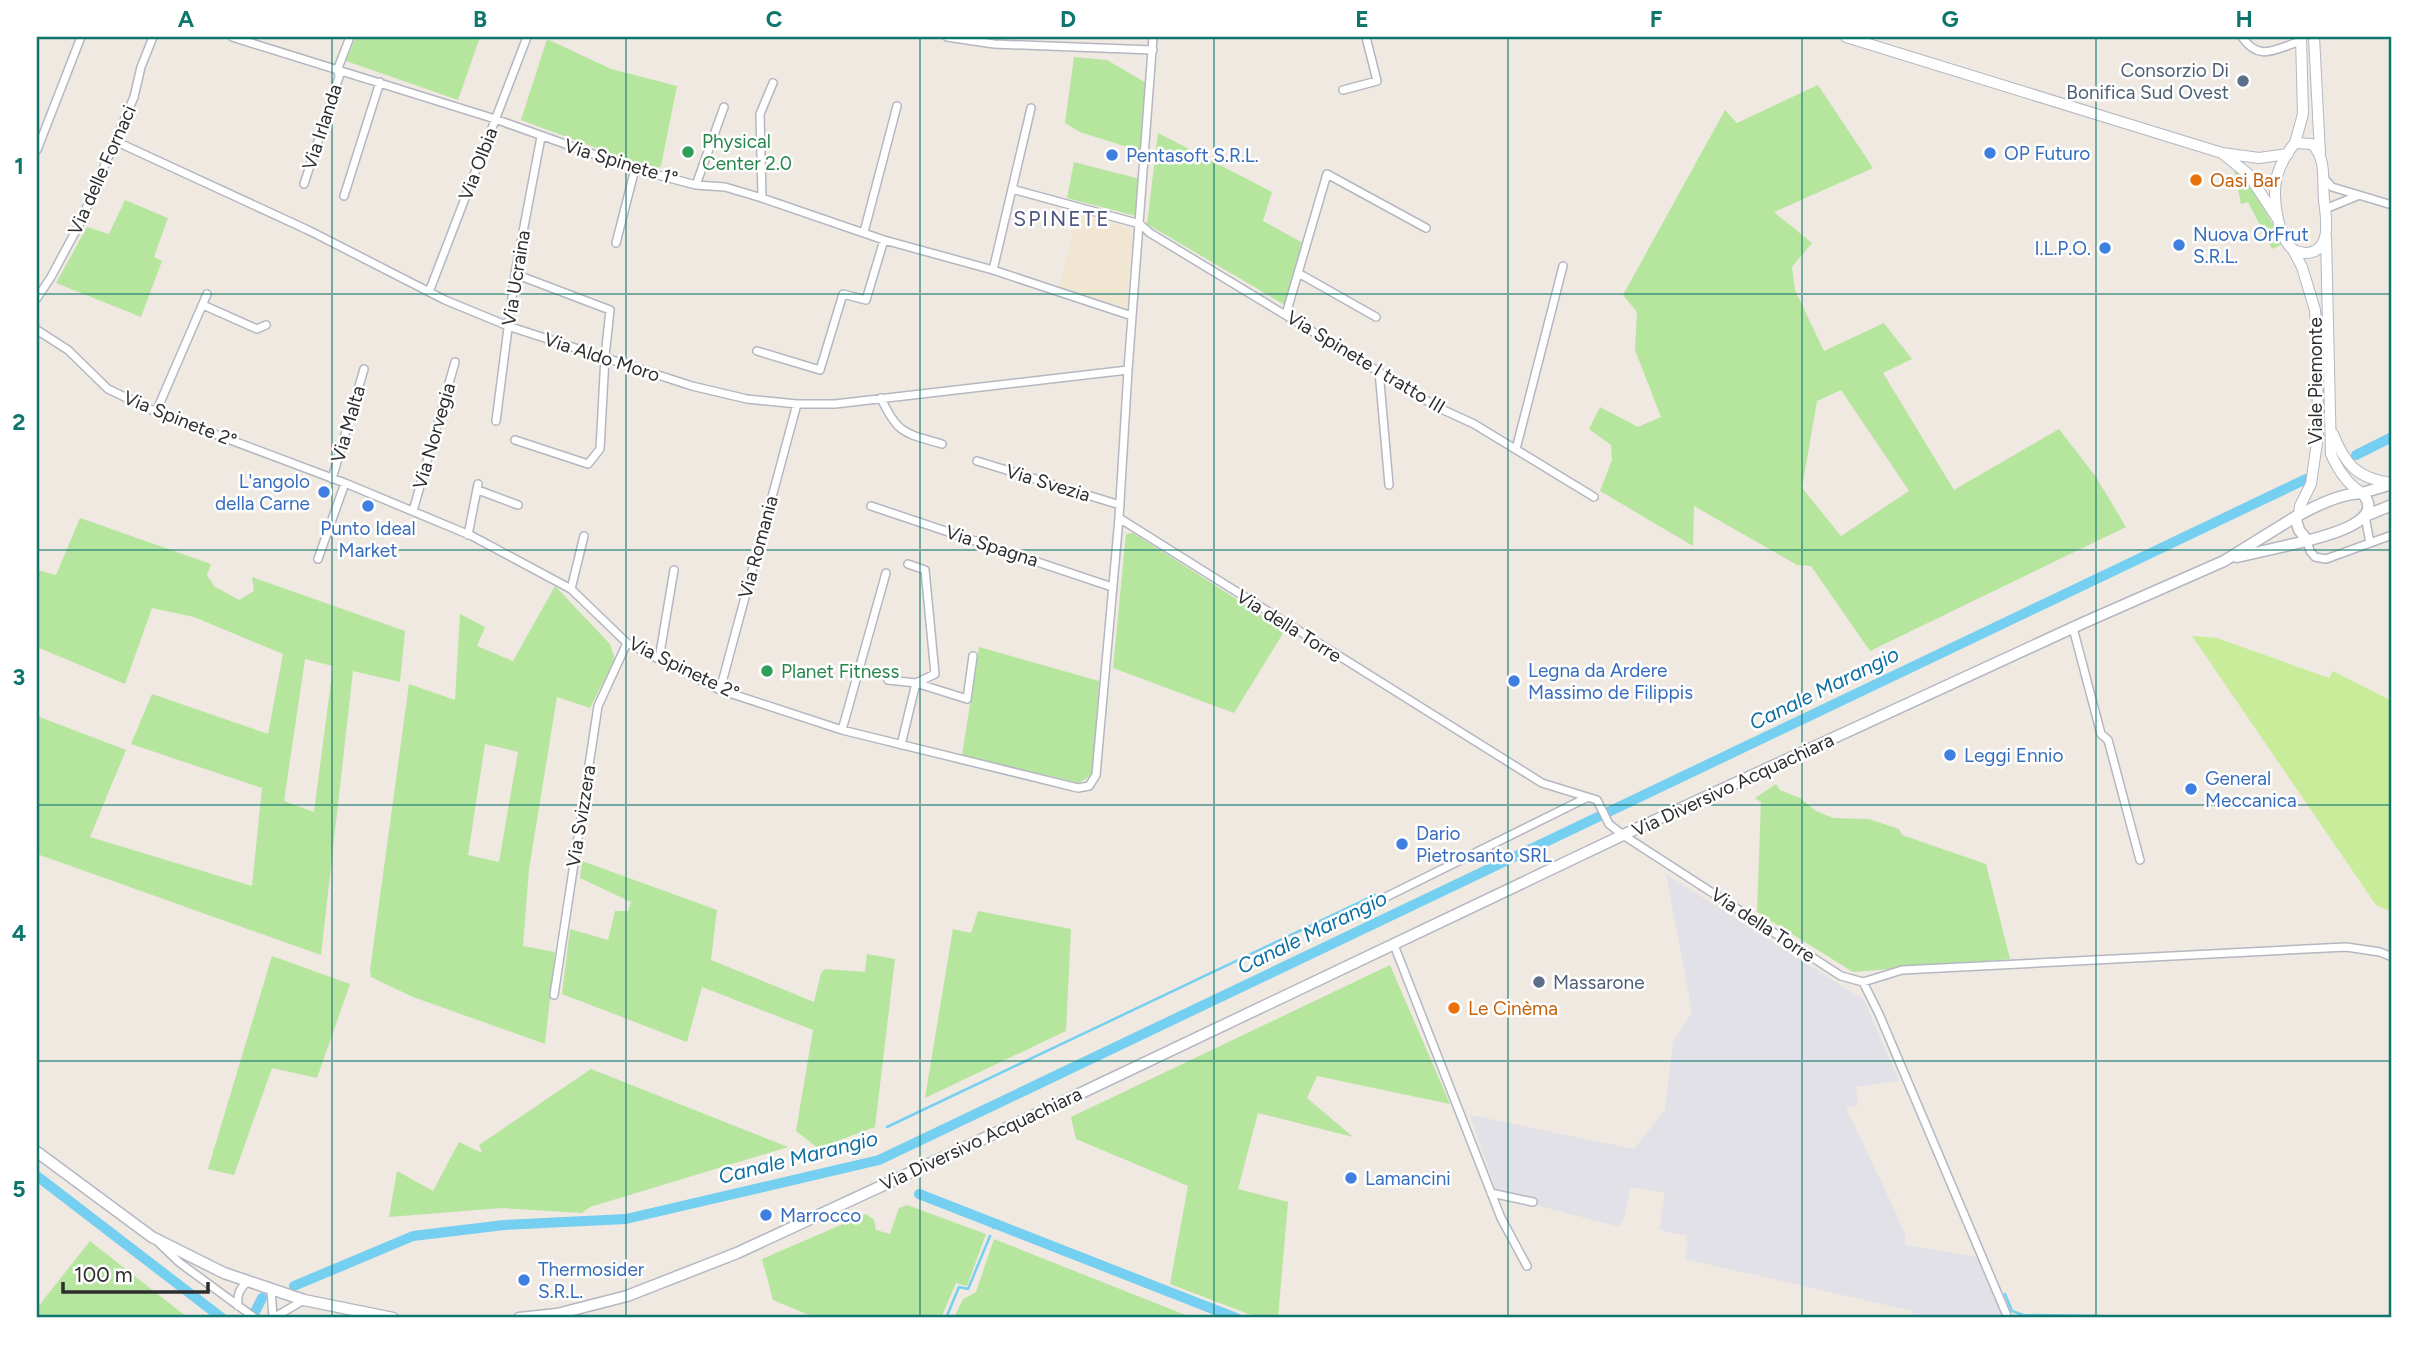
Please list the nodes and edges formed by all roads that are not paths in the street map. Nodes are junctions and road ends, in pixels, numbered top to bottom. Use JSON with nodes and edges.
{"nodes":[{"id":1,"x":82,"y":37,"type":"edge"},
{"id":2,"x":153,"y":37,"type":"edge"},
{"id":3,"x":232,"y":37,"type":"edge"},
{"id":4,"x":350,"y":37,"type":"edge"},
{"id":5,"x":527,"y":37,"type":"edge"},
{"id":6,"x":947,"y":37,"type":"edge"},
{"id":7,"x":1153,"y":37,"type":"edge"},
{"id":8,"x":1366,"y":37,"type":"edge"},
{"id":9,"x":1846,"y":37,"type":"edge"},
{"id":10,"x":2242,"y":37,"type":"edge"},
{"id":11,"x":2314,"y":37,"type":"edge"},
{"id":12,"x":2302,"y":39,"type":"edge"},
{"id":13,"x":1153,"y":50,"type":"junction"},
{"id":14,"x":338,"y":68,"type":"junction"},
{"id":15,"x":380,"y":82,"type":"junction"},
{"id":16,"x":773,"y":83,"type":"dead end"},
{"id":17,"x":1343,"y":90,"type":"dead end"},
{"id":18,"x":897,"y":106,"type":"dead end"},
{"id":19,"x":724,"y":107,"type":"dead end"},
{"id":20,"x":1031,"y":108,"type":"dead end"},
{"id":21,"x":495,"y":119,"type":"junction"},
{"id":22,"x":541,"y":137,"type":"junction"},
{"id":23,"x":115,"y":141,"type":"junction"},
{"id":24,"x":2295,"y":143,"type":"junction"},
{"id":25,"x":37,"y":150,"type":"edge"},
{"id":26,"x":2222,"y":153,"type":"junction"},
{"id":27,"x":2320,"y":153,"type":"junction"},
{"id":28,"x":2288,"y":154,"type":"junction"},
{"id":29,"x":635,"y":169,"type":"junction"},
{"id":30,"x":2324,"y":178,"type":"junction"},
{"id":31,"x":304,"y":184,"type":"dead end"},
{"id":32,"x":696,"y":185,"type":"junction"},
{"id":33,"x":1012,"y":189,"type":"junction"},
{"id":34,"x":2357,"y":195,"type":"junction"},
{"id":35,"x":344,"y":196,"type":"dead end"},
{"id":36,"x":762,"y":198,"type":"junction"},
{"id":37,"x":2392,"y":205,"type":"edge"},
{"id":38,"x":2325,"y":209,"type":"junction"},
{"id":39,"x":2278,"y":220,"type":"junction"},
{"id":40,"x":1140,"y":224,"type":"junction"},
{"id":41,"x":1426,"y":228,"type":"dead end"},
{"id":42,"x":864,"y":232,"type":"junction"},
{"id":43,"x":2326,"y":236,"type":"junction"},
{"id":44,"x":884,"y":240,"type":"junction"},
{"id":45,"x":616,"y":243,"type":"dead end"},
{"id":46,"x":2292,"y":248,"type":"junction"},
{"id":47,"x":1563,"y":266,"type":"dead end"},
{"id":48,"x":993,"y":270,"type":"junction"},
{"id":49,"x":515,"y":274,"type":"junction"},
{"id":50,"x":1300,"y":274,"type":"junction"},
{"id":51,"x":429,"y":292,"type":"junction"},
{"id":52,"x":208,"y":294,"type":"dead end"},
{"id":53,"x":37,"y":298,"type":"edge"},
{"id":54,"x":203,"y":304,"type":"junction"},
{"id":55,"x":1286,"y":314,"type":"junction"},
{"id":56,"x":1132,"y":316,"type":"junction"},
{"id":57,"x":1376,"y":317,"type":"dead end"},
{"id":58,"x":267,"y":325,"type":"dead end"},
{"id":59,"x":508,"y":326,"type":"junction"},
{"id":60,"x":37,"y":330,"type":"edge"},
{"id":61,"x":757,"y":351,"type":"dead end"},
{"id":62,"x":605,"y":356,"type":"junction"},
{"id":63,"x":455,"y":362,"type":"dead end"},
{"id":64,"x":364,"y":369,"type":"dead end"},
{"id":65,"x":1128,"y":370,"type":"junction"},
{"id":66,"x":1379,"y":371,"type":"junction"},
{"id":67,"x":881,"y":398,"type":"junction"},
{"id":68,"x":797,"y":404,"type":"junction"},
{"id":69,"x":156,"y":412,"type":"junction"},
{"id":70,"x":496,"y":421,"type":"dead end"},
{"id":71,"x":2331,"y":427,"type":"junction"},
{"id":72,"x":515,"y":440,"type":"dead end"},
{"id":73,"x":942,"y":444,"type":"dead end"},
{"id":74,"x":1516,"y":449,"type":"junction"},
{"id":75,"x":977,"y":460,"type":"dead end"},
{"id":76,"x":332,"y":478,"type":"junction"},
{"id":77,"x":345,"y":483,"type":"junction"},
{"id":78,"x":2392,"y":484,"type":"edge"},
{"id":79,"x":1389,"y":485,"type":"dead end"},
{"id":80,"x":2362,"y":493,"type":"junction"},
{"id":81,"x":1594,"y":497,"type":"dead end"},
{"id":82,"x":519,"y":505,"type":"dead end"},
{"id":83,"x":1119,"y":505,"type":"junction"},
{"id":84,"x":2392,"y":505,"type":"edge"},
{"id":85,"x":871,"y":506,"type":"dead end"},
{"id":86,"x":413,"y":511,"type":"junction"},
{"id":87,"x":2297,"y":516,"type":"junction"},
{"id":88,"x":2365,"y":516,"type":"junction"},
{"id":89,"x":1119,"y":518,"type":"junction"},
{"id":90,"x":468,"y":535,"type":"junction"},
{"id":91,"x":2392,"y":535,"type":"edge"},
{"id":92,"x":584,"y":536,"type":"dead end"},
{"id":93,"x":2307,"y":540,"type":"junction"},
{"id":94,"x":2370,"y":543,"type":"junction"},
{"id":95,"x":318,"y":559,"type":"dead end"},
{"id":96,"x":2224,"y":561,"type":"junction"},
{"id":97,"x":908,"y":564,"type":"dead end"},
{"id":98,"x":674,"y":570,"type":"dead end"},
{"id":99,"x":886,"y":573,"type":"dead end"},
{"id":100,"x":1112,"y":587,"type":"junction"},
{"id":101,"x":571,"y":589,"type":"junction"},
{"id":102,"x":2073,"y":628,"type":"junction"},
{"id":103,"x":626,"y":643,"type":"junction"},
{"id":104,"x":973,"y":656,"type":"dead end"},
{"id":105,"x":659,"y":659,"type":"junction"},
{"id":106,"x":888,"y":680,"type":"dead end"},
{"id":107,"x":916,"y":683,"type":"junction"},
{"id":108,"x":720,"y":690,"type":"junction"},
{"id":109,"x":842,"y":730,"type":"junction"},
{"id":110,"x":901,"y":746,"type":"junction"},
{"id":111,"x":1586,"y":798,"type":"junction"},
{"id":112,"x":1623,"y":835,"type":"junction"},
{"id":113,"x":2140,"y":860,"type":"dead end"},
{"id":114,"x":1386,"y":897,"type":"dead end"},
{"id":115,"x":1394,"y":944,"type":"junction"},
{"id":116,"x":2392,"y":957,"type":"edge"},
{"id":117,"x":1863,"y":982,"type":"junction"},
{"id":118,"x":554,"y":995,"type":"dead end"},
{"id":119,"x":37,"y":1152,"type":"edge"},
{"id":120,"x":1491,"y":1192,"type":"junction"},
{"id":121,"x":1533,"y":1202,"type":"dead end"},
{"id":122,"x":152,"y":1237,"type":"junction"},
{"id":123,"x":1527,"y":1266,"type":"dead end"},
{"id":124,"x":247,"y":1282,"type":"junction"},
{"id":125,"x":279,"y":1292,"type":"junction"},
{"id":126,"x":304,"y":1300,"type":"junction"},
{"id":127,"x":238,"y":1306,"type":"junction"},
{"id":128,"x":255,"y":1318,"type":"edge"},
{"id":129,"x":273,"y":1318,"type":"edge"},
{"id":130,"x":393,"y":1318,"type":"edge"},
{"id":131,"x":519,"y":1318,"type":"edge"},
{"id":132,"x":2007,"y":1318,"type":"edge"}],
"edges":[{"from":1,"to":25,"type":"street"},
{"from":2,"to":23,"type":"street","name":"Via delle Fornaci"},
{"from":3,"to":14,"type":"street","name":"Via Spinete 1°"},
{"from":4,"to":14,"type":"street","name":"Via Irlanda"},
{"from":5,"to":21,"type":"street","name":"Via Olbia"},
{"from":6,"to":13,"type":"street"},
{"from":7,"to":13,"type":"street"},
{"from":8,"to":17,"type":"street"},
{"from":9,"to":26,"type":"street"},
{"from":10,"to":12,"type":"street"},
{"from":11,"to":27,"type":"street","name":"Viale Piemonte"},
{"from":12,"to":24,"type":"street","name":"Viale Piemonte"},
{"from":13,"to":40,"type":"street"},
{"from":14,"to":15,"type":"street","name":"Via Spinete 1°"},
{"from":14,"to":31,"type":"street","name":"Via Irlanda"},
{"from":15,"to":21,"type":"street","name":"Via Spinete 1°"},
{"from":15,"to":35,"type":"street"},
{"from":16,"to":36,"type":"street"},
{"from":18,"to":42,"type":"street"},
{"from":19,"to":32,"type":"street"},
{"from":20,"to":33,"type":"street"},
{"from":21,"to":22,"type":"street","name":"Via Spinete 1°"},
{"from":21,"to":51,"type":"street","name":"Via Olbia"},
{"from":22,"to":29,"type":"street","name":"Via Spinete 1°"},
{"from":22,"to":49,"type":"street","name":"Via Ucraina"},
{"from":23,"to":51,"type":"street","name":"Via Aldo Moro"},
{"from":23,"to":53,"type":"street","name":"Via delle Fornaci"},
{"from":24,"to":27,"type":"street"},
{"from":24,"to":28,"type":"street","name":"Viale Piemonte"},
{"from":26,"to":28,"type":"street"},
{"from":26,"to":39,"type":"street"},
{"from":27,"to":30,"type":"street","name":"Viale Piemonte"},
{"from":28,"to":39,"type":"street","name":"Viale Piemonte"},
{"from":29,"to":32,"type":"street","name":"Via Spinete 1°"},
{"from":29,"to":45,"type":"street"},
{"from":30,"to":34,"type":"street"},
{"from":30,"to":38,"type":"street","name":"Viale Piemonte"},
{"from":32,"to":36,"type":"street","name":"Via Spinete 1°"},
{"from":33,"to":40,"type":"street","name":"Via Spinete I tratto III"},
{"from":33,"to":48,"type":"street"},
{"from":34,"to":37,"type":"street"},
{"from":34,"to":38,"type":"street"},
{"from":36,"to":42,"type":"street","name":"Via Spinete 1°"},
{"from":38,"to":43,"type":"street","name":"Viale Piemonte"},
{"from":39,"to":46,"type":"street","name":"Viale Piemonte"},
{"from":40,"to":55,"type":"street","name":"Via Spinete I tratto III"},
{"from":40,"to":56,"type":"street"},
{"from":41,"to":50,"type":"street"},
{"from":42,"to":44,"type":"street","name":"Via Spinete 1°"},
{"from":43,"to":46,"type":"street"},
{"from":43,"to":71,"type":"street","name":"Viale Piemonte"},
{"from":44,"to":48,"type":"street","name":"Via Spinete 1°"},
{"from":44,"to":61,"type":"street"},
{"from":46,"to":87,"type":"street","name":"Viale Piemonte"},
{"from":47,"to":74,"type":"street"},
{"from":48,"to":56,"type":"street","name":"Via Spinete 1°"},
{"from":49,"to":59,"type":"street","name":"Via Ucraina"},
{"from":49,"to":62,"type":"street"},
{"from":50,"to":55,"type":"street"},
{"from":50,"to":57,"type":"street"},
{"from":51,"to":59,"type":"street","name":"Via Aldo Moro"},
{"from":52,"to":54,"type":"street"},
{"from":54,"to":58,"type":"street"},
{"from":54,"to":69,"type":"street"},
{"from":55,"to":66,"type":"street","name":"Via Spinete I tratto III"},
{"from":56,"to":65,"type":"street"},
{"from":59,"to":62,"type":"street","name":"Via Aldo Moro"},
{"from":59,"to":70,"type":"street","name":"Via Ucraina"},
{"from":60,"to":69,"type":"street","name":"Via Spinete 2°"},
{"from":62,"to":68,"type":"street","name":"Via Aldo Moro"},
{"from":62,"to":72,"type":"street"},
{"from":63,"to":86,"type":"street","name":"Via Norvegia"},
{"from":64,"to":76,"type":"street","name":"Via Malta"},
{"from":65,"to":67,"type":"street","name":"Via Aldo Moro"},
{"from":65,"to":83,"type":"street"},
{"from":66,"to":74,"type":"street","name":"Via Spinete I tratto III"},
{"from":66,"to":79,"type":"street"},
{"from":67,"to":68,"type":"street","name":"Via Aldo Moro"},
{"from":67,"to":73,"type":"street"},
{"from":68,"to":108,"type":"street","name":"Via Romania"},
{"from":69,"to":76,"type":"street","name":"Via Spinete 2°"},
{"from":71,"to":78,"type":"street"},
{"from":71,"to":80,"type":"street","name":"Viale Piemonte"},
{"from":74,"to":81,"type":"street","name":"Via Spinete I tratto III"},
{"from":75,"to":83,"type":"street","name":"Via Svezia"},
{"from":76,"to":77,"type":"street","name":"Via Spinete 2°"},
{"from":77,"to":86,"type":"street","name":"Via Spinete 2°"},
{"from":77,"to":95,"type":"street"},
{"from":78,"to":80,"type":"main road"},
{"from":80,"to":87,"type":"main road"},
{"from":80,"to":88,"type":"main road"},
{"from":82,"to":90,"type":"street"},
{"from":83,"to":89,"type":"street"},
{"from":84,"to":88,"type":"main road"},
{"from":85,"to":100,"type":"street","name":"Via Spagna"},
{"from":86,"to":90,"type":"street","name":"Via Spinete 2°"},
{"from":87,"to":93,"type":"main road"},
{"from":87,"to":96,"type":"main road"},
{"from":88,"to":93,"type":"main road"},
{"from":88,"to":94,"type":"street"},
{"from":89,"to":100,"type":"street","name":"Via Spinete 2°"},
{"from":89,"to":111,"type":"street","name":"Via della Torre"},
{"from":90,"to":101,"type":"street","name":"Via Spinete 2°"},
{"from":91,"to":94,"type":"street"},
{"from":92,"to":101,"type":"street"},
{"from":93,"to":94,"type":"street"},
{"from":93,"to":96,"type":"main road"},
{"from":96,"to":102,"type":"main road","name":"Via Diversivo Acquachiara"},
{"from":97,"to":107,"type":"street"},
{"from":98,"to":105,"type":"street"},
{"from":99,"to":109,"type":"street"},
{"from":100,"to":110,"type":"street","name":"Via Spinete 2°"},
{"from":101,"to":103,"type":"street","name":"Via Spinete 2°"},
{"from":102,"to":112,"type":"main road","name":"Via Diversivo Acquachiara"},
{"from":102,"to":113,"type":"street"},
{"from":103,"to":105,"type":"street","name":"Via Spinete 2°"},
{"from":103,"to":118,"type":"street","name":"Via Svizzera"},
{"from":104,"to":107,"type":"street"},
{"from":105,"to":108,"type":"street","name":"Via Spinete 2°"},
{"from":106,"to":107,"type":"street"},
{"from":107,"to":110,"type":"street"},
{"from":108,"to":109,"type":"street","name":"Via Spinete 2°"},
{"from":109,"to":110,"type":"street","name":"Via Spinete 2°"},
{"from":111,"to":112,"type":"street","name":"Via della Torre"},
{"from":111,"to":114,"type":"street"},
{"from":112,"to":115,"type":"main road","name":"Via Diversivo Acquachiara"},
{"from":112,"to":117,"type":"street","name":"Via della Torre"},
{"from":115,"to":120,"type":"street"},
{"from":115,"to":131,"type":"main road","name":"Via Diversivo Acquachiara"},
{"from":116,"to":117,"type":"street"},
{"from":117,"to":132,"type":"street"},
{"from":119,"to":122,"type":"main road"},
{"from":120,"to":121,"type":"street"},
{"from":120,"to":123,"type":"street"},
{"from":122,"to":124,"type":"main road"},
{"from":122,"to":127,"type":"street"},
{"from":124,"to":125,"type":"main road"},
{"from":124,"to":127,"type":"street"},
{"from":125,"to":126,"type":"main road"},
{"from":125,"to":129,"type":"street"},
{"from":126,"to":129,"type":"street"},
{"from":126,"to":130,"type":"main road"},
{"from":127,"to":128,"type":"street"}]}
